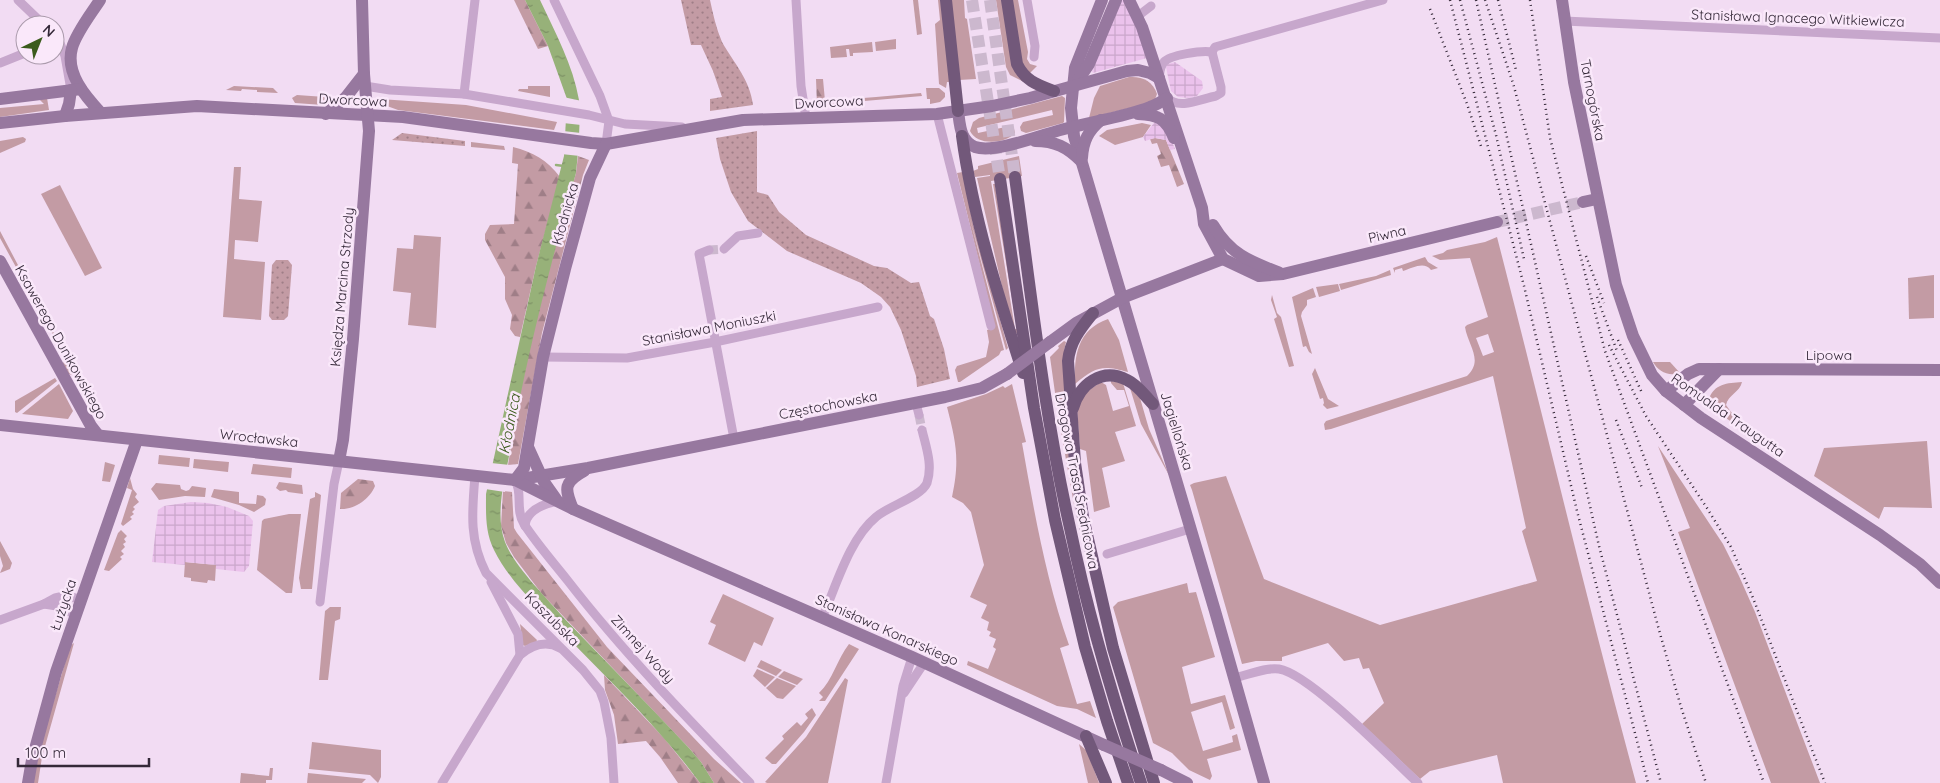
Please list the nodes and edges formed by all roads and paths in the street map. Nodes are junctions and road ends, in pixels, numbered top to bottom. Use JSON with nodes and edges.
{"nodes":[{"id":1,"x":100,"y":0,"type":"edge"},
{"id":2,"x":362,"y":0,"type":"edge"},
{"id":3,"x":475,"y":0,"type":"edge"},
{"id":4,"x":554,"y":0,"type":"edge"},
{"id":5,"x":796,"y":0,"type":"edge"},
{"id":6,"x":946,"y":0,"type":"edge"},
{"id":7,"x":1007,"y":0,"type":"edge"},
{"id":8,"x":1027,"y":0,"type":"edge"},
{"id":9,"x":1102,"y":0,"type":"edge"},
{"id":10,"x":1116,"y":0,"type":"edge"},
{"id":11,"x":1130,"y":0,"type":"edge"},
{"id":12,"x":1384,"y":0,"type":"edge"},
{"id":13,"x":21,"y":1,"type":"edge"},
{"id":14,"x":1563,"y":2,"type":"edge"},
{"id":15,"x":1151,"y":6,"type":"dead end"},
{"id":16,"x":34,"y":15,"type":"edge"},
{"id":17,"x":1138,"y":16,"type":"junction"},
{"id":18,"x":1564,"y":21,"type":"junction"},
{"id":19,"x":1940,"y":38,"type":"edge"},
{"id":20,"x":65,"y":41,"type":"edge"},
{"id":21,"x":65,"y":44,"type":"edge"},
{"id":22,"x":1212,"y":52,"type":"junction"},
{"id":23,"x":15,"y":57,"type":"edge"},
{"id":24,"x":1034,"y":57,"type":"dead end"},
{"id":25,"x":0,"y":63,"type":"edge"},
{"id":26,"x":1159,"y":78,"type":"junction"},
{"id":27,"x":364,"y":80,"type":"junction"},
{"id":28,"x":1074,"y":86,"type":"junction"},
{"id":29,"x":76,"y":90,"type":"junction"},
{"id":30,"x":1054,"y":91,"type":"junction"},
{"id":31,"x":464,"y":94,"type":"junction"},
{"id":32,"x":1167,"y":98,"type":"junction"},
{"id":33,"x":0,"y":99,"type":"edge"},
{"id":34,"x":958,"y":111,"type":"junction"},
{"id":35,"x":101,"y":113,"type":"junction"},
{"id":36,"x":326,"y":114,"type":"junction"},
{"id":37,"x":937,"y":114,"type":"junction"},
{"id":38,"x":1128,"y":114,"type":"junction"},
{"id":39,"x":368,"y":115,"type":"junction"},
{"id":40,"x":65,"y":116,"type":"junction"},
{"id":41,"x":806,"y":118,"type":"junction"},
{"id":42,"x":1102,"y":120,"type":"junction"},
{"id":43,"x":609,"y":121,"type":"junction"},
{"id":44,"x":0,"y":123,"type":"edge"},
{"id":45,"x":702,"y":127,"type":"junction"},
{"id":46,"x":1072,"y":127,"type":"junction"},
{"id":47,"x":962,"y":136,"type":"junction"},
{"id":48,"x":1022,"y":141,"type":"junction"},
{"id":49,"x":606,"y":144,"type":"junction"},
{"id":50,"x":1082,"y":162,"type":"junction"},
{"id":51,"x":1014,"y":177,"type":"tunnel mouth"},
{"id":52,"x":1193,"y":178,"type":"junction"},
{"id":53,"x":1000,"y":179,"type":"tunnel mouth"},
{"id":54,"x":1597,"y":199,"type":"junction"},
{"id":55,"x":1583,"y":202,"type":"tunnel mouth"},
{"id":56,"x":1202,"y":208,"type":"junction"},
{"id":57,"x":1498,"y":222,"type":"tunnel mouth"},
{"id":58,"x":758,"y":233,"type":"dead end"},
{"id":59,"x":724,"y":249,"type":"tunnel mouth"},
{"id":60,"x":709,"y":250,"type":"dead end"},
{"id":61,"x":1223,"y":259,"type":"junction"},
{"id":62,"x":0,"y":261,"type":"edge"},
{"id":63,"x":1283,"y":274,"type":"junction"},
{"id":64,"x":1122,"y":298,"type":"junction"},
{"id":65,"x":878,"y":307,"type":"dead end"},
{"id":66,"x":1094,"y":313,"type":"junction"},
{"id":67,"x":991,"y":326,"type":"dead end"},
{"id":68,"x":715,"y":342,"type":"junction"},
{"id":69,"x":543,"y":357,"type":"junction"},
{"id":70,"x":1719,"y":369,"type":"junction"},
{"id":71,"x":1940,"y":370,"type":"edge"},
{"id":72,"x":1666,"y":391,"type":"junction"},
{"id":73,"x":916,"y":403,"type":"junction"},
{"id":74,"x":1153,"y":404,"type":"junction"},
{"id":75,"x":1684,"y":405,"type":"junction"},
{"id":76,"x":1034,"y":408,"type":"junction"},
{"id":77,"x":1072,"y":410,"type":"junction"},
{"id":78,"x":919,"y":415,"type":"tunnel mouth"},
{"id":79,"x":0,"y":425,"type":"edge"},
{"id":80,"x":922,"y":430,"type":"tunnel mouth"},
{"id":81,"x":98,"y":435,"type":"junction"},
{"id":82,"x":734,"y":439,"type":"junction"},
{"id":83,"x":137,"y":440,"type":"junction"},
{"id":84,"x":528,"y":447,"type":"junction"},
{"id":85,"x":339,"y":461,"type":"junction"},
{"id":86,"x":588,"y":468,"type":"junction"},
{"id":87,"x":480,"y":476,"type":"junction"},
{"id":88,"x":540,"y":476,"type":"junction"},
{"id":89,"x":515,"y":480,"type":"junction"},
{"id":90,"x":557,"y":501,"type":"junction"},
{"id":91,"x":573,"y":509,"type":"junction"},
{"id":92,"x":526,"y":526,"type":"junction"},
{"id":93,"x":1190,"y":529,"type":"junction"},
{"id":94,"x":1107,"y":554,"type":"dead end"},
{"id":95,"x":486,"y":574,"type":"junction"},
{"id":96,"x":1940,"y":583,"type":"edge"},
{"id":97,"x":81,"y":600,"type":"junction"},
{"id":98,"x":320,"y":602,"type":"dead end"},
{"id":99,"x":44,"y":604,"type":"junction"},
{"id":100,"x":76,"y":615,"type":"junction"},
{"id":101,"x":822,"y":618,"type":"junction"},
{"id":102,"x":0,"y":620,"type":"edge"},
{"id":103,"x":565,"y":651,"type":"junction"},
{"id":104,"x":520,"y":655,"type":"junction"},
{"id":105,"x":912,"y":657,"type":"junction"},
{"id":106,"x":924,"y":663,"type":"junction"},
{"id":107,"x":1234,"y":678,"type":"junction"},
{"id":108,"x":901,"y":700,"type":"junction"},
{"id":109,"x":1086,"y":736,"type":"junction"},
{"id":110,"x":1109,"y":747,"type":"junction"},
{"id":111,"x":1105,"y":778,"type":"edge"},
{"id":112,"x":1261,"y":780,"type":"edge"},
{"id":113,"x":28,"y":783,"type":"edge"},
{"id":114,"x":442,"y":783,"type":"edge"},
{"id":115,"x":614,"y":783,"type":"edge"},
{"id":116,"x":750,"y":783,"type":"edge"},
{"id":117,"x":886,"y":783,"type":"edge"},
{"id":118,"x":1128,"y":783,"type":"edge"},
{"id":119,"x":1142,"y":783,"type":"edge"},
{"id":120,"x":1154,"y":783,"type":"edge"},
{"id":121,"x":1187,"y":783,"type":"edge"},
{"id":122,"x":1418,"y":783,"type":"edge"}],
"edges":[{"from":1,"to":20,"type":"main road"},
{"from":2,"to":27,"type":"main road","name":"Księdza Marcina Strzody"},
{"from":3,"to":31,"type":"street"},
{"from":4,"to":43,"type":"street","name":"Kłodnicka"},
{"from":5,"to":41,"type":"street"},
{"from":6,"to":34,"type":"main road"},
{"from":7,"to":30,"type":"main road"},
{"from":8,"to":24,"type":"street"},
{"from":9,"to":28,"type":"main road","name":"Jagiellońska"},
{"from":10,"to":28,"type":"main road"},
{"from":11,"to":17,"type":"main road"},
{"from":12,"to":22,"type":"street"},
{"from":13,"to":16,"type":"street"},
{"from":14,"to":18,"type":"main road","name":"Tarnogórska"},
{"from":15,"to":17,"type":"street"},
{"from":17,"to":26,"type":"main road"},
{"from":18,"to":19,"type":"street","name":"Stanisława Ignacego Witkiewicza"},
{"from":18,"to":54,"type":"main road","name":"Tarnogórska"},
{"from":21,"to":29,"type":"main road"},
{"from":22,"to":26,"type":"street"},
{"from":22,"to":32,"type":"street"},
{"from":23,"to":25,"type":"street"},
{"from":26,"to":28,"type":"main road","name":"Dworcowa"},
{"from":26,"to":32,"type":"main road"},
{"from":27,"to":31,"type":"street","name":"Dworcowa"},
{"from":27,"to":36,"type":"main road"},
{"from":27,"to":39,"type":"main road","name":"Księdza Marcina Strzody"},
{"from":28,"to":30,"type":"main road","name":"Dworcowa"},
{"from":28,"to":46,"type":"main road","name":"Jagiellońska"},
{"from":29,"to":33,"type":"main road"},
{"from":29,"to":35,"type":"main road"},
{"from":29,"to":40,"type":"main road"},
{"from":30,"to":34,"type":"main road","name":"Dworcowa"},
{"from":31,"to":43,"type":"street","name":"Dworcowa"},
{"from":32,"to":38,"type":"main road"},
{"from":32,"to":52,"type":"main road"},
{"from":34,"to":37,"type":"main road","name":"Dworcowa"},
{"from":34,"to":47,"type":"main road"},
{"from":35,"to":36,"type":"main road","name":"Dworcowa"},
{"from":35,"to":40,"type":"main road","name":"Dworcowa"},
{"from":36,"to":39,"type":"main road","name":"Dworcowa"},
{"from":37,"to":41,"type":"main road","name":"Dworcowa"},
{"from":37,"to":67,"type":"street"},
{"from":38,"to":42,"type":"main road"},
{"from":38,"to":52,"type":"main road"},
{"from":39,"to":49,"type":"main road","name":"Dworcowa"},
{"from":39,"to":85,"type":"main road","name":"Księdza Marcina Strzody"},
{"from":40,"to":44,"type":"main road","name":"Dworcowa"},
{"from":41,"to":45,"type":"main road","name":"Dworcowa"},
{"from":42,"to":46,"type":"main road"},
{"from":42,"to":50,"type":"main road"},
{"from":43,"to":45,"type":"street","name":"Dworcowa"},
{"from":43,"to":49,"type":"street","name":"Kłodnicka"},
{"from":45,"to":49,"type":"main road","name":"Dworcowa"},
{"from":46,"to":48,"type":"main road"},
{"from":46,"to":50,"type":"main road","name":"Jagiellońska"},
{"from":47,"to":48,"type":"main road"},
{"from":47,"to":76,"type":"main road"},
{"from":48,"to":50,"type":"main road"},
{"from":49,"to":69,"type":"main road","name":"Kłodnicka"},
{"from":50,"to":64,"type":"main road","name":"Jagiellońska"},
{"from":51,"to":119,"type":"main road","name":"Drogowa Trasa Średnicowa"},
{"from":52,"to":56,"type":"main road"},
{"from":53,"to":76,"type":"main road","name":"Drogowa Trasa Średnicowa"},
{"from":54,"to":55,"type":"main road"},
{"from":54,"to":72,"type":"main road","name":"Romualda Traugutta"},
{"from":56,"to":61,"type":"main road"},
{"from":56,"to":63,"type":"main road"},
{"from":57,"to":63,"type":"main road","name":"Piwna"},
{"from":58,"to":59,"type":"street"},
{"from":60,"to":68,"type":"street"},
{"from":61,"to":63,"type":"main road","name":"Piwna"},
{"from":61,"to":64,"type":"main road","name":"Częstochowska"},
{"from":62,"to":81,"type":"main road","name":"Ksawerego Dunikowskiego"},
{"from":64,"to":66,"type":"main road","name":"Częstochowska"},
{"from":64,"to":74,"type":"main road","name":"Jagiellońska"},
{"from":65,"to":68,"type":"street","name":"Stanisława Moniuszki"},
{"from":66,"to":73,"type":"main road","name":"Częstochowska","bridge":true},
{"from":66,"to":77,"type":"main road"},
{"from":68,"to":69,"type":"street","name":"Stanisława Moniuszki"},
{"from":68,"to":82,"type":"street"},
{"from":69,"to":84,"type":"main road","name":"Kłodnicka"},
{"from":70,"to":71,"type":"main road","name":"Lipowa"},
{"from":70,"to":72,"type":"main road","name":"Lipowa"},
{"from":70,"to":75,"type":"main road"},
{"from":72,"to":75,"type":"main road","name":"Romualda Traugutta"},
{"from":73,"to":78,"type":"street"},
{"from":73,"to":82,"type":"main road","name":"Częstochowska"},
{"from":74,"to":77,"type":"main road"},
{"from":74,"to":93,"type":"main road","name":"Jagiellońska"},
{"from":75,"to":96,"type":"main road","name":"Romualda Traugutta"},
{"from":76,"to":118,"type":"main road","name":"Drogowa Trasa Średnicowa"},
{"from":77,"to":120,"type":"main road"},
{"from":79,"to":81,"type":"main road","name":"Wrocławska"},
{"from":80,"to":101,"type":"street"},
{"from":81,"to":83,"type":"main road","name":"Wrocławska"},
{"from":82,"to":86,"type":"main road","name":"Częstochowska"},
{"from":83,"to":85,"type":"main road","name":"Wrocławska"},
{"from":83,"to":97,"type":"main road","name":"Łużycka"},
{"from":84,"to":88,"type":"main road"},
{"from":84,"to":89,"type":"main road","name":"Kłodnicka"},
{"from":85,"to":87,"type":"main road","name":"Wrocławska"},
{"from":85,"to":98,"type":"street"},
{"from":86,"to":88,"type":"main road","name":"Częstochowska"},
{"from":86,"to":91,"type":"main road"},
{"from":87,"to":89,"type":"main road","name":"Wrocławska"},
{"from":87,"to":95,"type":"street","name":"Kaszubska"},
{"from":88,"to":89,"type":"main road","name":"Częstochowska"},
{"from":88,"to":90,"type":"main road","name":"Stanisława Konarskiego"},
{"from":89,"to":90,"type":"main road","name":"Stanisława Konarskiego"},
{"from":89,"to":92,"type":"street","name":"Zimnej Wody"},
{"from":90,"to":91,"type":"main road","name":"Stanisława Konarskiego"},
{"from":90,"to":92,"type":"street"},
{"from":91,"to":101,"type":"main road","name":"Stanisława Konarskiego"},
{"from":92,"to":116,"type":"street","name":"Zimnej Wody"},
{"from":93,"to":94,"type":"street"},
{"from":93,"to":107,"type":"main road","name":"Jagiellońska"},
{"from":95,"to":103,"type":"street","name":"Kaszubska"},
{"from":95,"to":104,"type":"street"},
{"from":97,"to":99,"type":"street"},
{"from":97,"to":100,"type":"main road","name":"Łużycka"},
{"from":99,"to":100,"type":"street"},
{"from":99,"to":102,"type":"street"},
{"from":100,"to":113,"type":"main road","name":"Łużycka"},
{"from":101,"to":105,"type":"main road","name":"Stanisława Konarskiego"},
{"from":103,"to":104,"type":"street"},
{"from":103,"to":115,"type":"street","name":"Kaszubska"},
{"from":104,"to":114,"type":"street"},
{"from":105,"to":106,"type":"main road","name":"Stanisława Konarskiego"},
{"from":105,"to":108,"type":"street"},
{"from":106,"to":108,"type":"street"},
{"from":106,"to":109,"type":"main road","name":"Stanisława Konarskiego"},
{"from":107,"to":112,"type":"main road","name":"Jagiellońska"},
{"from":107,"to":122,"type":"street"},
{"from":108,"to":117,"type":"street"},
{"from":109,"to":110,"type":"main road","name":"Stanisława Konarskiego"},
{"from":109,"to":111,"type":"main road"},
{"from":110,"to":111,"type":"main road"},
{"from":110,"to":121,"type":"main road","name":"Stanisława Konarskiego","bridge":true}]}
